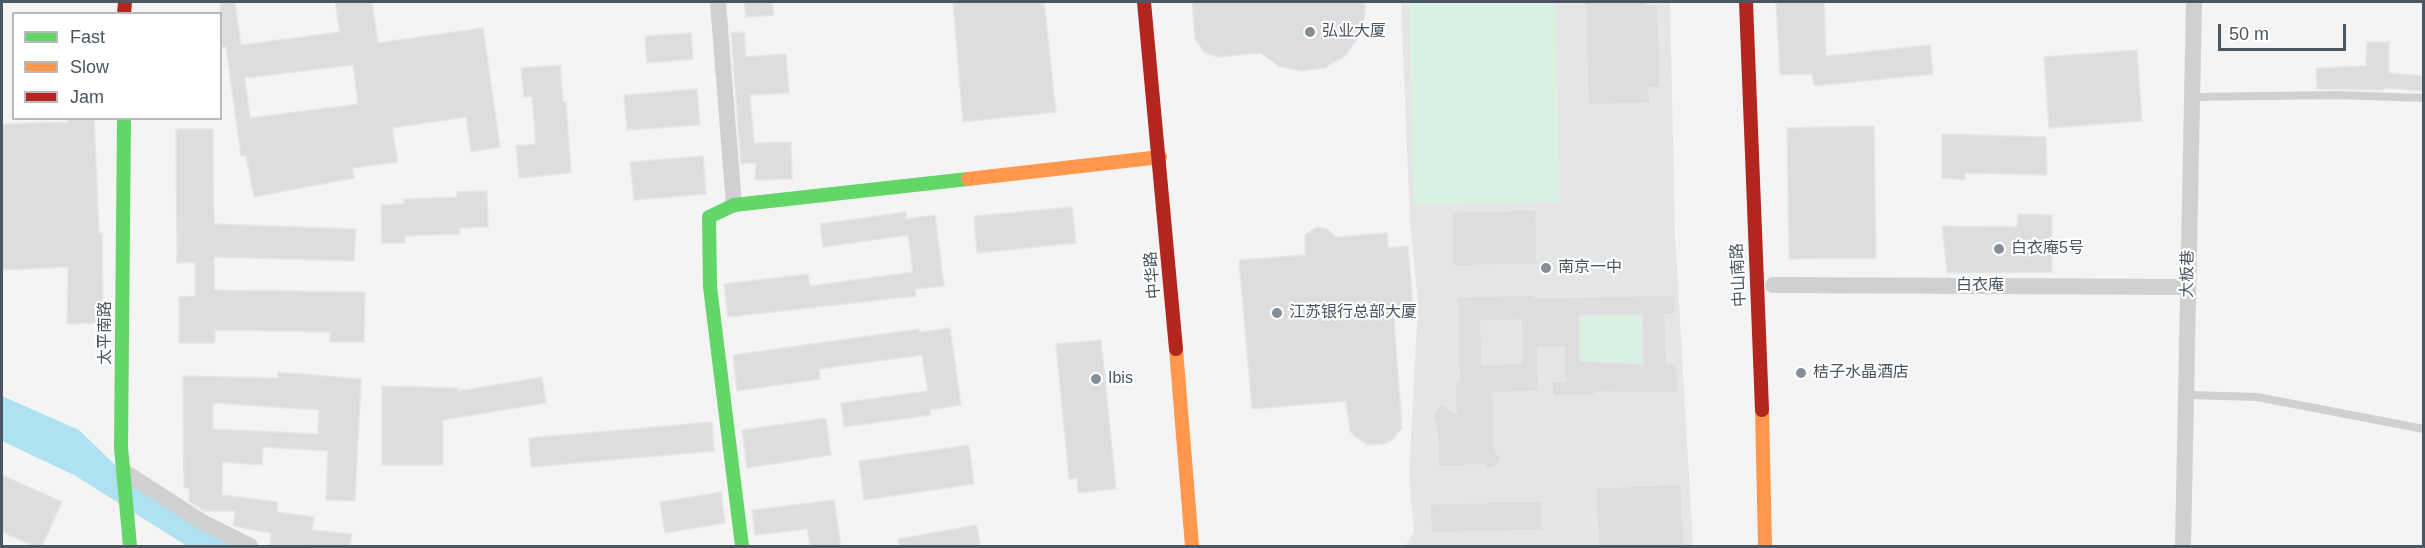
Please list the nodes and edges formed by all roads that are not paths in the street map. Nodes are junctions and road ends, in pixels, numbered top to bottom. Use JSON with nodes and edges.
{"nodes":[{"id":1,"x":718,"y":2,"type":"edge"},
{"id":2,"x":1144,"y":2,"type":"edge"},
{"id":3,"x":1746,"y":2,"type":"edge"},
{"id":4,"x":2194,"y":2,"type":"edge"},
{"id":5,"x":2192,"y":98,"type":"junction"},
{"id":6,"x":2424,"y":98,"type":"edge"},
{"id":7,"x":124,"y":120,"type":"edge"},
{"id":8,"x":1160,"y":157,"type":"junction"},
{"id":9,"x":734,"y":205,"type":"junction"},
{"id":10,"x":1773,"y":285,"type":"dead end"},
{"id":11,"x":2188,"y":287,"type":"junction"},
{"id":12,"x":2188,"y":395,"type":"junction"},
{"id":13,"x":2424,"y":429,"type":"edge"},
{"id":14,"x":123,"y":471,"type":"junction"},
{"id":15,"x":130,"y":546,"type":"edge"},
{"id":16,"x":250,"y":546,"type":"edge"},
{"id":17,"x":742,"y":546,"type":"edge"},
{"id":18,"x":1192,"y":546,"type":"edge"},
{"id":19,"x":1764,"y":546,"type":"edge"},
{"id":20,"x":2183,"y":546,"type":"edge"}],
"edges":[{"from":1,"to":9,"type":"street"},
{"from":2,"to":8,"type":"main road","name":"中华路"},
{"from":3,"to":19,"type":"lane"},
{"from":4,"to":5,"type":"street","name":"大板巷"},
{"from":5,"to":6,"type":"lane"},
{"from":5,"to":11,"type":"street","name":"大板巷"},
{"from":7,"to":14,"type":"main road","name":"太平南路"},
{"from":8,"to":9,"type":"main road"},
{"from":8,"to":18,"type":"main road","name":"中华路"},
{"from":9,"to":17,"type":"main road"},
{"from":10,"to":11,"type":"street","name":"白衣庵"},
{"from":11,"to":12,"type":"street","name":"大板巷"},
{"from":12,"to":13,"type":"lane"},
{"from":12,"to":20,"type":"street","name":"大板巷"},
{"from":14,"to":15,"type":"main road","name":"太平南路"},
{"from":14,"to":16,"type":"street"}]}
